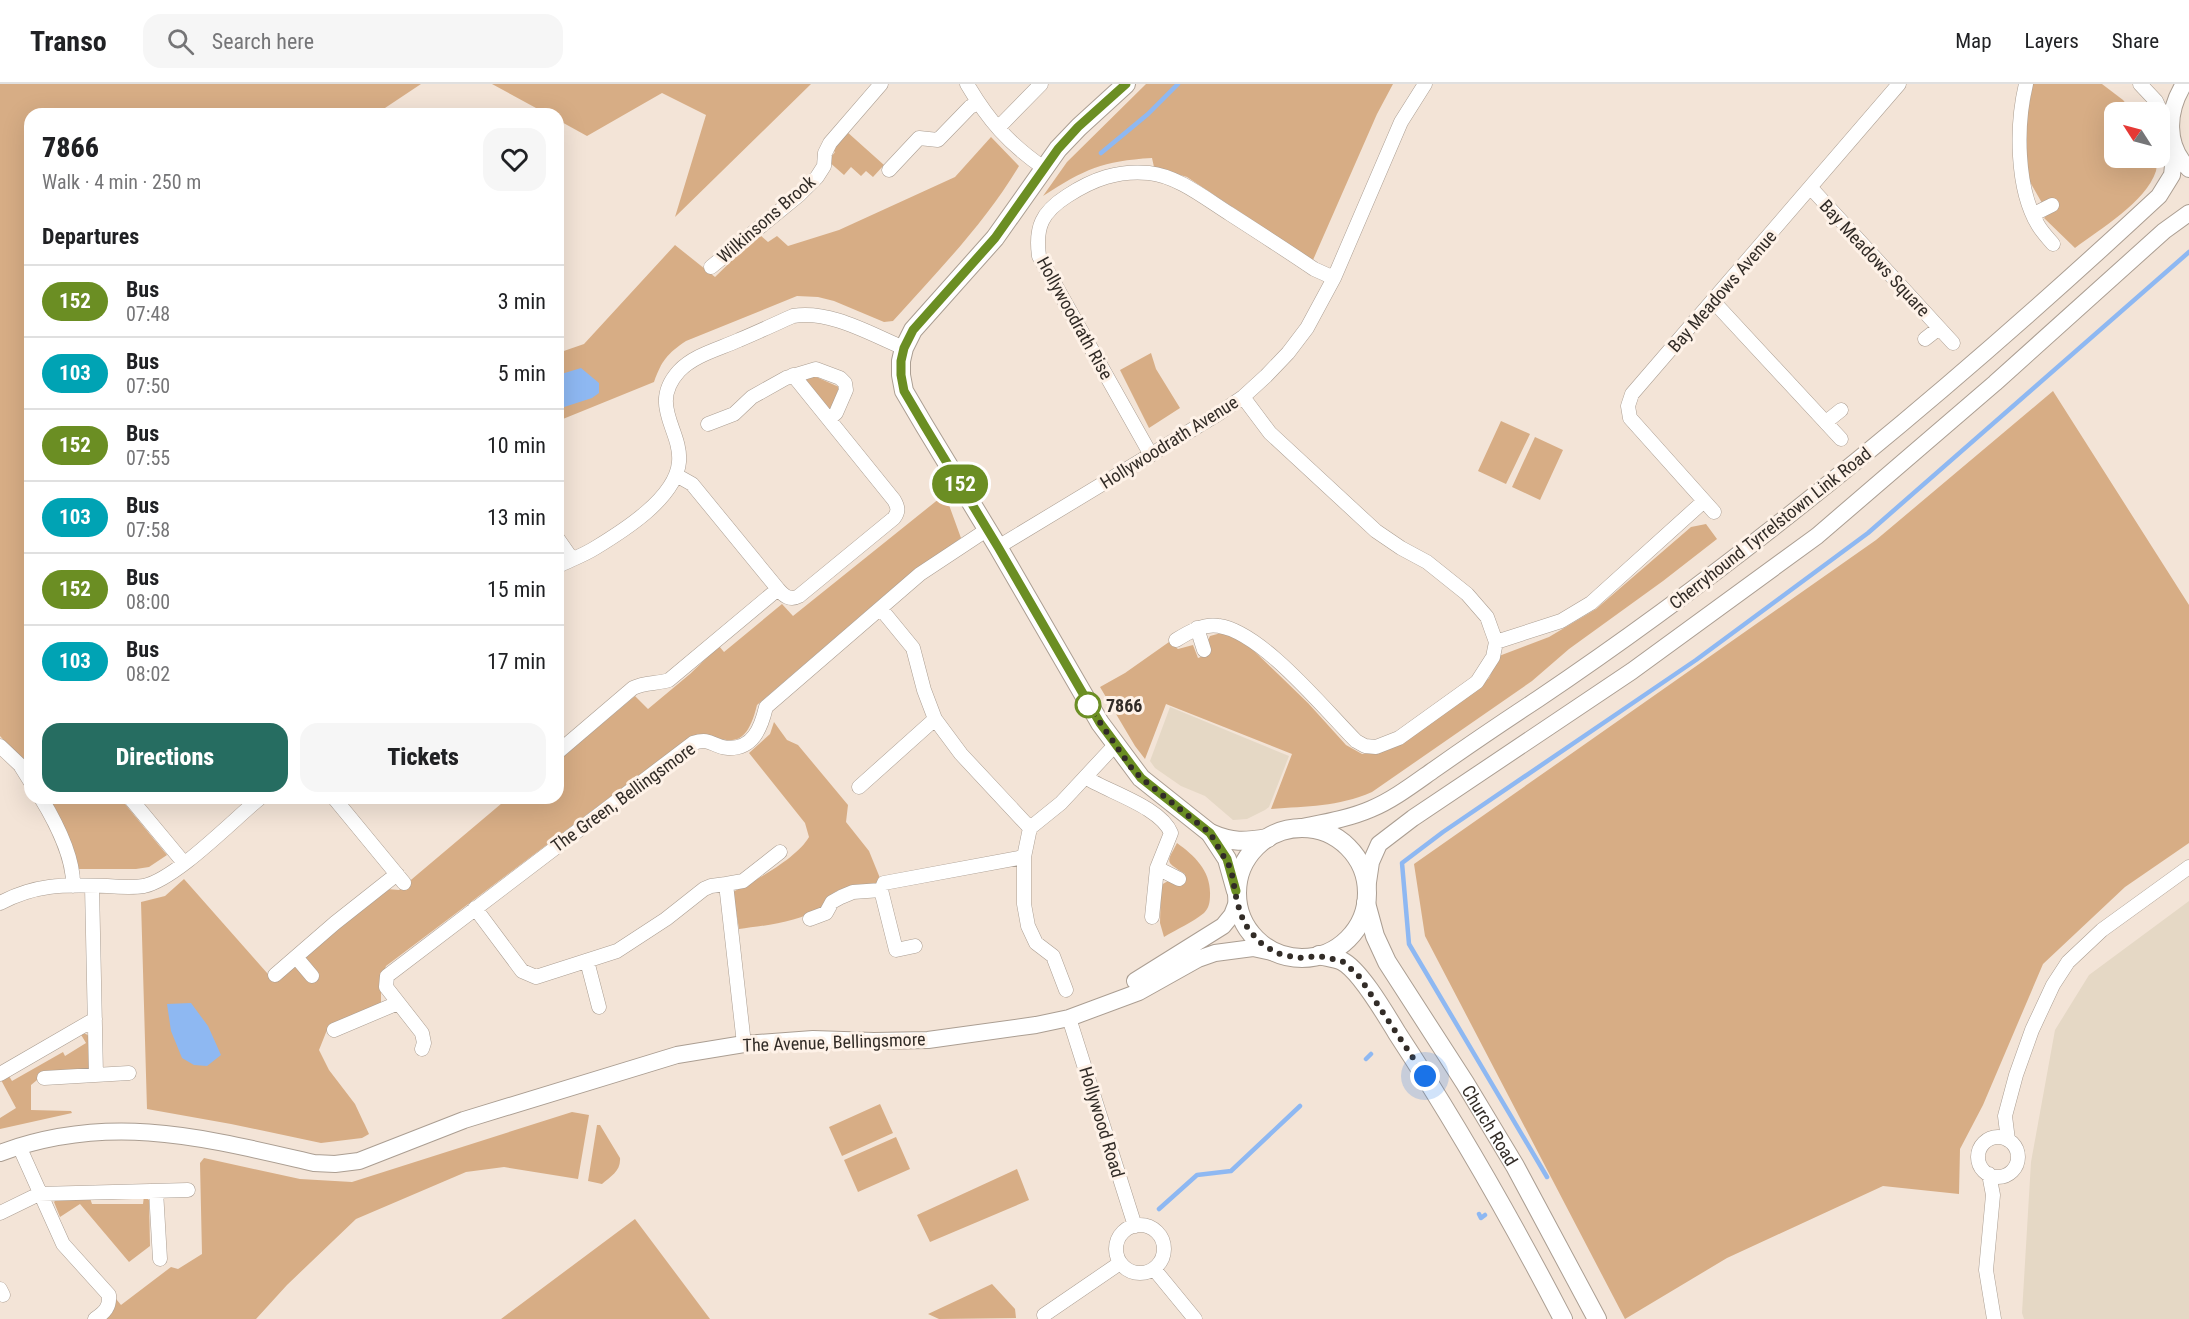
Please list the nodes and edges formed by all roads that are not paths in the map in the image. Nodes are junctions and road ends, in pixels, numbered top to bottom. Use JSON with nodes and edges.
{"nodes":[{"id":1,"x":881,"y":84,"type":"edge"},
{"id":2,"x":967,"y":84,"type":"edge"},
{"id":3,"x":1041,"y":84,"type":"edge"},
{"id":4,"x":1126,"y":84,"type":"edge"},
{"id":5,"x":1425,"y":84,"type":"edge"},
{"id":6,"x":1899,"y":84,"type":"edge"},
{"id":7,"x":2026,"y":84,"type":"edge"},
{"id":8,"x":2140,"y":84,"type":"edge"},
{"id":9,"x":2184,"y":84,"type":"edge"},
{"id":10,"x":2156,"y":102,"type":"edge"},
{"id":11,"x":978,"y":103,"type":"junction"},
{"id":12,"x":998,"y":128,"type":"junction"},
{"id":13,"x":2170,"y":131,"type":"joint"},
{"id":14,"x":2175,"y":148,"type":"junction"},
{"id":15,"x":1044,"y":168,"type":"junction"},
{"id":16,"x":2189,"y":169,"type":"edge"},
{"id":17,"x":889,"y":170,"type":"dead end"},
{"id":18,"x":1811,"y":188,"type":"junction"},
{"id":19,"x":2052,"y":205,"type":"dead end"},
{"id":20,"x":2189,"y":213,"type":"edge"},
{"id":21,"x":2034,"y":214,"type":"junction"},
{"id":22,"x":2053,"y":244,"type":"dead end"},
{"id":23,"x":711,"y":267,"type":"dead end"},
{"id":24,"x":1334,"y":278,"type":"junction"},
{"id":25,"x":1713,"y":301,"type":"junction"},
{"id":26,"x":1939,"y":328,"type":"junction"},
{"id":27,"x":1925,"y":339,"type":"dead end"},
{"id":28,"x":1953,"y":343,"type":"dead end"},
{"id":29,"x":904,"y":348,"type":"junction"},
{"id":30,"x":793,"y":375,"type":"junction"},
{"id":31,"x":1243,"y":397,"type":"junction"},
{"id":32,"x":1841,"y":410,"type":"dead end"},
{"id":33,"x":829,"y":419,"type":"junction"},
{"id":34,"x":1826,"y":422,"type":"junction"},
{"id":35,"x":708,"y":424,"type":"dead end"},
{"id":36,"x":1841,"y":439,"type":"dead end"},
{"id":37,"x":1150,"y":455,"type":"junction"},
{"id":38,"x":676,"y":475,"type":"junction"},
{"id":39,"x":1704,"y":501,"type":"junction"},
{"id":40,"x":1714,"y":512,"type":"dead end"},
{"id":41,"x":988,"y":529,"type":"junction"},
{"id":42,"x":998,"y":547,"type":"junction"},
{"id":43,"x":564,"y":548,"type":"edge"},
{"id":44,"x":572,"y":559,"type":"junction"},
{"id":45,"x":564,"y":563,"type":"edge"},
{"id":46,"x":778,"y":589,"type":"junction"},
{"id":47,"x":881,"y":609,"type":"junction"},
{"id":48,"x":1197,"y":628,"type":"junction"},
{"id":49,"x":1176,"y":640,"type":"dead end"},
{"id":50,"x":1496,"y":642,"type":"junction"},
{"id":51,"x":1204,"y":650,"type":"dead end"},
{"id":52,"x":935,"y":718,"type":"junction"},
{"id":53,"x":1115,"y":745,"type":"junction"},
{"id":54,"x":0,"y":746,"type":"edge"},
{"id":55,"x":564,"y":747,"type":"edge"},
{"id":56,"x":24,"y":771,"type":"edge"},
{"id":57,"x":1085,"y":777,"type":"junction"},
{"id":58,"x":859,"y":787,"type":"dead end"},
{"id":59,"x":44,"y":804,"type":"edge"},
{"id":60,"x":135,"y":804,"type":"edge"},
{"id":61,"x":253,"y":804,"type":"edge"},
{"id":62,"x":339,"y":804,"type":"edge"},
{"id":63,"x":1030,"y":828,"type":"junction"},
{"id":64,"x":1298,"y":828,"type":"junction"},
{"id":65,"x":1210,"y":833,"type":"junction"},
{"id":66,"x":1268,"y":838,"type":"junction"},
{"id":67,"x":780,"y":852,"type":"dead end"},
{"id":68,"x":1024,"y":857,"type":"junction"},
{"id":69,"x":184,"y":863,"type":"junction"},
{"id":70,"x":2189,"y":867,"type":"edge"},
{"id":71,"x":1156,"y":868,"type":"junction"},
{"id":72,"x":1179,"y":879,"type":"dead end"},
{"id":73,"x":726,"y":884,"type":"junction"},
{"id":74,"x":73,"y":886,"type":"junction"},
{"id":75,"x":92,"y":886,"type":"junction"},
{"id":76,"x":881,"y":890,"type":"junction"},
{"id":77,"x":1366,"y":896,"type":"junction"},
{"id":78,"x":1237,"y":897,"type":"junction"},
{"id":79,"x":0,"y":903,"type":"edge"},
{"id":80,"x":475,"y":908,"type":"junction"},
{"id":81,"x":1152,"y":917,"type":"dead end"},
{"id":82,"x":810,"y":919,"type":"dead end"},
{"id":83,"x":915,"y":946,"type":"dead end"},
{"id":84,"x":1276,"y":953,"type":"junction"},
{"id":85,"x":1319,"y":956,"type":"junction"},
{"id":86,"x":296,"y":957,"type":"junction"},
{"id":87,"x":587,"y":961,"type":"junction"},
{"id":88,"x":275,"y":975,"type":"dead end"},
{"id":89,"x":312,"y":976,"type":"dead end"},
{"id":90,"x":1066,"y":990,"type":"dead end"},
{"id":91,"x":398,"y":1003,"type":"junction"},
{"id":92,"x":1106,"y":1003,"type":"junction"},
{"id":93,"x":599,"y":1007,"type":"dead end"},
{"id":94,"x":1069,"y":1018,"type":"junction"},
{"id":95,"x":95,"y":1019,"type":"junction"},
{"id":96,"x":334,"y":1030,"type":"dead end"},
{"id":97,"x":744,"y":1044,"type":"junction"},
{"id":98,"x":422,"y":1049,"type":"dead end"},
{"id":99,"x":129,"y":1073,"type":"dead end"},
{"id":100,"x":0,"y":1074,"type":"edge"},
{"id":101,"x":96,"y":1075,"type":"junction"},
{"id":102,"x":44,"y":1078,"type":"dead end"},
{"id":103,"x":2006,"y":1119,"type":"junction"},
{"id":104,"x":2008,"y":1140,"type":"junction"},
{"id":105,"x":1986,"y":1142,"type":"junction"},
{"id":106,"x":19,"y":1146,"type":"junction"},
{"id":107,"x":0,"y":1153,"type":"edge"},
{"id":108,"x":1995,"y":1175,"type":"junction"},
{"id":109,"x":188,"y":1190,"type":"dead end"},
{"id":110,"x":156,"y":1191,"type":"junction"},
{"id":111,"x":39,"y":1194,"type":"junction"},
{"id":112,"x":0,"y":1213,"type":"edge"},
{"id":113,"x":1135,"y":1226,"type":"junction"},
{"id":114,"x":159,"y":1259,"type":"dead end"},
{"id":115,"x":1120,"y":1263,"type":"junction"},
{"id":116,"x":1154,"y":1269,"type":"junction"},
{"id":117,"x":1044,"y":1315,"type":"dead end"},
{"id":118,"x":95,"y":1319,"type":"edge"},
{"id":119,"x":1195,"y":1319,"type":"edge"},
{"id":120,"x":1563,"y":1319,"type":"edge"},
{"id":121,"x":1597,"y":1319,"type":"edge"},
{"id":122,"x":1994,"y":1319,"type":"edge"}],
"edges":[{"from":1,"to":23,"type":"street","name":"Wilkinsons Brook"},
{"from":2,"to":11,"type":"street"},
{"from":3,"to":12,"type":"street"},
{"from":4,"to":15,"type":"main road"},
{"from":5,"to":24,"type":"street","name":"Hollywoodrath Avenue"},
{"from":6,"to":18,"type":"street","name":"Bay Meadows Avenue"},
{"from":7,"to":21,"type":"street"},
{"from":8,"to":10,"type":"street"},
{"from":9,"to":13,"type":"street"},
{"from":11,"to":12,"type":"street"},
{"from":11,"to":17,"type":"street"},
{"from":12,"to":15,"type":"street"},
{"from":13,"to":14,"type":"street"},
{"from":14,"to":16,"type":"street"},
{"from":14,"to":64,"type":"street","name":"Cherryhound Tyrrelstown Link Road"},
{"from":15,"to":29,"type":"main road"},
{"from":18,"to":25,"type":"street","name":"Bay Meadows Avenue"},
{"from":18,"to":26,"type":"street","name":"Bay Meadows Square"},
{"from":19,"to":21,"type":"street"},
{"from":20,"to":77,"type":"street","name":"Cherryhound Tyrrelstown Link Road"},
{"from":21,"to":22,"type":"street"},
{"from":24,"to":31,"type":"street","name":"Hollywoodrath Avenue"},
{"from":24,"to":37,"type":"street","name":"Hollywoodrath Rise"},
{"from":25,"to":34,"type":"street"},
{"from":25,"to":39,"type":"street","name":"Bay Meadows Avenue"},
{"from":26,"to":27,"type":"street","name":"Bay Meadows Square"},
{"from":26,"to":28,"type":"street","name":"Bay Meadows Square"},
{"from":29,"to":38,"type":"street"},
{"from":29,"to":41,"type":"main road"},
{"from":30,"to":33,"type":"street"},
{"from":30,"to":33,"type":"street"},
{"from":30,"to":35,"type":"street"},
{"from":31,"to":37,"type":"street","name":"Hollywoodrath Avenue"},
{"from":31,"to":50,"type":"street"},
{"from":32,"to":34,"type":"street"},
{"from":33,"to":46,"type":"street"},
{"from":34,"to":36,"type":"street"},
{"from":37,"to":42,"type":"street","name":"Hollywoodrath Avenue"},
{"from":38,"to":44,"type":"street"},
{"from":38,"to":46,"type":"street"},
{"from":39,"to":40,"type":"street","name":"Bay Meadows Avenue"},
{"from":39,"to":50,"type":"street"},
{"from":41,"to":42,"type":"main road"},
{"from":41,"to":47,"type":"street","name":"The Green, Bellingsmore"},
{"from":42,"to":53,"type":"main road"},
{"from":43,"to":44,"type":"street"},
{"from":44,"to":45,"type":"street"},
{"from":46,"to":55,"type":"street"},
{"from":47,"to":52,"type":"street"},
{"from":47,"to":80,"type":"street","name":"The Green, Bellingsmore"},
{"from":48,"to":49,"type":"street"},
{"from":48,"to":50,"type":"street"},
{"from":48,"to":51,"type":"street"},
{"from":52,"to":58,"type":"street"},
{"from":52,"to":63,"type":"street"},
{"from":53,"to":57,"type":"street"},
{"from":53,"to":65,"type":"main road"},
{"from":54,"to":56,"type":"street"},
{"from":57,"to":63,"type":"street"},
{"from":57,"to":71,"type":"street"},
{"from":59,"to":74,"type":"street"},
{"from":60,"to":69,"type":"street"},
{"from":61,"to":69,"type":"street"},
{"from":62,"to":86,"type":"street"},
{"from":63,"to":68,"type":"street"},
{"from":64,"to":66,"type":"main road"},
{"from":64,"to":77,"type":"main road"},
{"from":65,"to":66,"type":"main road"},
{"from":65,"to":78,"type":"main road"},
{"from":66,"to":78,"type":"main road"},
{"from":67,"to":73,"type":"street"},
{"from":68,"to":76,"type":"street"},
{"from":68,"to":90,"type":"street"},
{"from":69,"to":75,"type":"street"},
{"from":70,"to":103,"type":"street"},
{"from":71,"to":72,"type":"street"},
{"from":71,"to":81,"type":"street"},
{"from":73,"to":87,"type":"street"},
{"from":73,"to":97,"type":"street"},
{"from":74,"to":75,"type":"street"},
{"from":74,"to":79,"type":"street"},
{"from":75,"to":95,"type":"street"},
{"from":76,"to":82,"type":"street"},
{"from":76,"to":83,"type":"street"},
{"from":77,"to":85,"type":"main road"},
{"from":77,"to":121,"type":"main road","name":"Church Road"},
{"from":78,"to":84,"type":"main road"},
{"from":78,"to":92,"type":"street","name":"The Avenue, Bellingsmore"},
{"from":80,"to":87,"type":"street"},
{"from":80,"to":91,"type":"street","name":"The Green, Bellingsmore"},
{"from":84,"to":85,"type":"main road"},
{"from":84,"to":92,"type":"street","name":"The Avenue, Bellingsmore"},
{"from":85,"to":120,"type":"main road","name":"Church Road"},
{"from":86,"to":88,"type":"street"},
{"from":86,"to":89,"type":"street"},
{"from":87,"to":93,"type":"street"},
{"from":91,"to":96,"type":"street"},
{"from":91,"to":98,"type":"street","name":"The Green, Bellingsmore"},
{"from":92,"to":94,"type":"street","name":"The Avenue, Bellingsmore"},
{"from":94,"to":97,"type":"street","name":"The Avenue, Bellingsmore"},
{"from":94,"to":113,"type":"street","name":"Hollywood Road"},
{"from":95,"to":100,"type":"street"},
{"from":95,"to":101,"type":"street"},
{"from":97,"to":106,"type":"street","name":"The Avenue, Bellingsmore"},
{"from":99,"to":101,"type":"street"},
{"from":101,"to":102,"type":"street"},
{"from":103,"to":104,"type":"street"},
{"from":103,"to":105,"type":"street"},
{"from":104,"to":105,"type":"street"},
{"from":104,"to":108,"type":"street"},
{"from":105,"to":108,"type":"street"},
{"from":106,"to":107,"type":"street","name":"The Avenue, Bellingsmore"},
{"from":106,"to":111,"type":"street"},
{"from":108,"to":122,"type":"street"},
{"from":109,"to":110,"type":"street"},
{"from":110,"to":111,"type":"street"},
{"from":110,"to":114,"type":"street"},
{"from":111,"to":112,"type":"street"},
{"from":111,"to":118,"type":"street"},
{"from":113,"to":115,"type":"street"},
{"from":113,"to":116,"type":"street"},
{"from":115,"to":116,"type":"street"},
{"from":115,"to":117,"type":"street"},
{"from":116,"to":119,"type":"street"}]}
